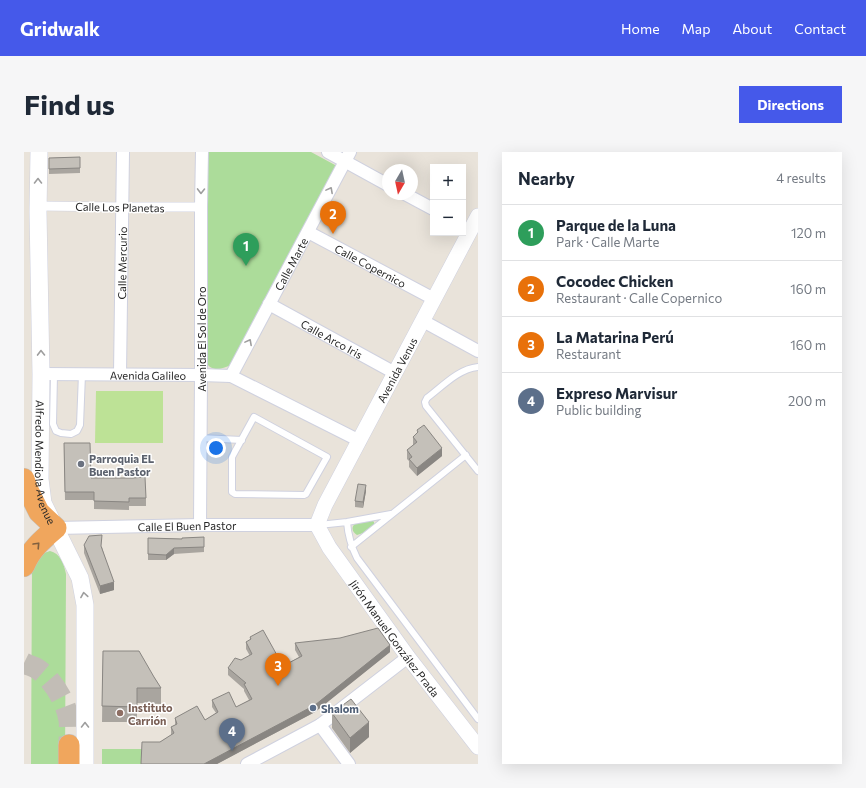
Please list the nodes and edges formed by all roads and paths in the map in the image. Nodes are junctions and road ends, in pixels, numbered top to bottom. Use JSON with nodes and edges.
{"nodes":[{"id":1,"x":38,"y":152,"type":"edge"},
{"id":2,"x":123,"y":152,"type":"edge"},
{"id":3,"x":202,"y":152,"type":"edge"},
{"id":4,"x":328,"y":152,"type":"edge"},
{"id":5,"x":348,"y":157,"type":"edge"},
{"id":6,"x":382,"y":180,"type":"edge"},
{"id":7,"x":416,"y":200,"type":"edge"},
{"id":8,"x":38,"y":206,"type":"junction"},
{"id":9,"x":122,"y":207,"type":"junction"},
{"id":10,"x":201,"y":207,"type":"junction"},
{"id":11,"x":430,"y":207,"type":"edge"},
{"id":12,"x":478,"y":216,"type":"edge"},
{"id":13,"x":467,"y":228,"type":"edge"},
{"id":14,"x":308,"y":232,"type":"junction"},
{"id":15,"x":434,"y":300,"type":"junction"},
{"id":16,"x":269,"y":304,"type":"junction"},
{"id":17,"x":423,"y":321,"type":"junction"},
{"id":18,"x":478,"y":351,"type":"edge"},
{"id":19,"x":478,"y":367,"type":"edge"},
{"id":20,"x":395,"y":373,"type":"junction"},
{"id":21,"x":48,"y":374,"type":"junction"},
{"id":22,"x":82,"y":374,"type":"junction"},
{"id":23,"x":120,"y":374,"type":"junction"},
{"id":24,"x":201,"y":374,"type":"junction"},
{"id":25,"x":231,"y":376,"type":"junction"},
{"id":26,"x":200,"y":438,"type":"junction"},
{"id":27,"x":242,"y":440,"type":"junction"},
{"id":28,"x":360,"y":442,"type":"junction"},
{"id":29,"x":466,"y":456,"type":"junction"},
{"id":30,"x":478,"y":471,"type":"edge"},
{"id":31,"x":24,"y":479,"type":"edge"},
{"id":32,"x":392,"y":514,"type":"junction"},
{"id":33,"x":347,"y":522,"type":"junction"},
{"id":34,"x":200,"y":525,"type":"junction"},
{"id":35,"x":317,"y":525,"type":"junction"},
{"id":36,"x":56,"y":528,"type":"junction"},
{"id":37,"x":351,"y":547,"type":"junction"},
{"id":38,"x":24,"y":566,"type":"edge"},
{"id":39,"x":408,"y":657,"type":"junction"},
{"id":40,"x":478,"y":719,"type":"edge"},
{"id":41,"x":320,"y":725,"type":"junction"},
{"id":42,"x":478,"y":747,"type":"edge"},
{"id":43,"x":85,"y":764,"type":"edge"},
{"id":44,"x":247,"y":764,"type":"edge"},
{"id":45,"x":349,"y":764,"type":"edge"}],
"edges":[{"from":8,"to":1,"type":"main road","name":"Alfredo Mendiola Avenue","one_way":true},
{"from":2,"to":9,"type":"street","name":"Calle Mercurio"},
{"from":3,"to":10,"type":"street","name":"Avenida El Sol de Oro","one_way":true},
{"from":4,"to":5,"type":"street"},
{"from":5,"to":6,"type":"street"},
{"from":14,"to":5,"type":"street","name":"Calle Marte","one_way":true},
{"from":7,"to":11,"type":"street"},
{"from":8,"to":9,"type":"street","name":"Calle Los Planetas"},
{"from":21,"to":8,"type":"main road","name":"Alfredo Mendiola Avenue","one_way":true},
{"from":9,"to":10,"type":"street","name":"Calle Los Planetas"},
{"from":9,"to":23,"type":"street","name":"Calle Mercurio"},
{"from":10,"to":24,"type":"street","name":"Avenida El Sol de Oro"},
{"from":12,"to":13,"type":"street","name":"Avenida Venus"},
{"from":13,"to":15,"type":"street","name":"Avenida Venus"},
{"from":14,"to":15,"type":"street","name":"Calle Copernico"},
{"from":14,"to":16,"type":"street","name":"Calle Marte"},
{"from":15,"to":17,"type":"street","name":"Avenida Venus"},
{"from":16,"to":20,"type":"street","name":"Calle Arco Iris"},
{"from":25,"to":16,"type":"street","name":"Calle Marte","one_way":true},
{"from":17,"to":18,"type":"street"},
{"from":17,"to":20,"type":"street","name":"Avenida Venus"},
{"from":19,"to":29,"type":"lane"},
{"from":20,"to":28,"type":"street","name":"Avenida Venus"},
{"from":21,"to":22,"type":"street","name":"Avenida Galileo"},
{"from":21,"to":22,"type":"lane"},
{"from":21,"to":36,"type":"main road","name":"Alfredo Mendiola Avenue"},
{"from":22,"to":23,"type":"street","name":"Avenida Galileo"},
{"from":23,"to":24,"type":"street","name":"Avenida Galileo"},
{"from":24,"to":25,"type":"street","name":"Avenida Galileo"},
{"from":24,"to":26,"type":"street","name":"Avenida El Sol de Oro"},
{"from":25,"to":28,"type":"street","name":"Avenida Galileo"},
{"from":26,"to":27,"type":"lane"},
{"from":26,"to":34,"type":"street","name":"Avenida El Sol de Oro"},
{"from":27,"to":27,"type":"lane"},
{"from":28,"to":35,"type":"street","name":"Avenida Venus"},
{"from":29,"to":30,"type":"lane"},
{"from":29,"to":32,"type":"lane"},
{"from":31,"to":36,"type":"highway"},
{"from":32,"to":33,"type":"lane"},
{"from":32,"to":37,"type":"lane"},
{"from":33,"to":35,"type":"lane"},
{"from":33,"to":37,"type":"lane"},
{"from":34,"to":35,"type":"street","name":"Calle El Buen Pastor"},
{"from":34,"to":36,"type":"street","name":"Calle El Buen Pastor"},
{"from":35,"to":39,"type":"street","name":"Jirón Manuel González Prada"},
{"from":38,"to":36,"type":"highway","one_way":true},
{"from":43,"to":36,"type":"main road","name":"Alfredo Mendiola Avenue","one_way":true},
{"from":37,"to":40,"type":"lane"},
{"from":39,"to":41,"type":"street"},
{"from":39,"to":42,"type":"street","name":"Jirón Manuel González Prada"},
{"from":41,"to":44,"type":"street"},
{"from":41,"to":45,"type":"street"}]}
